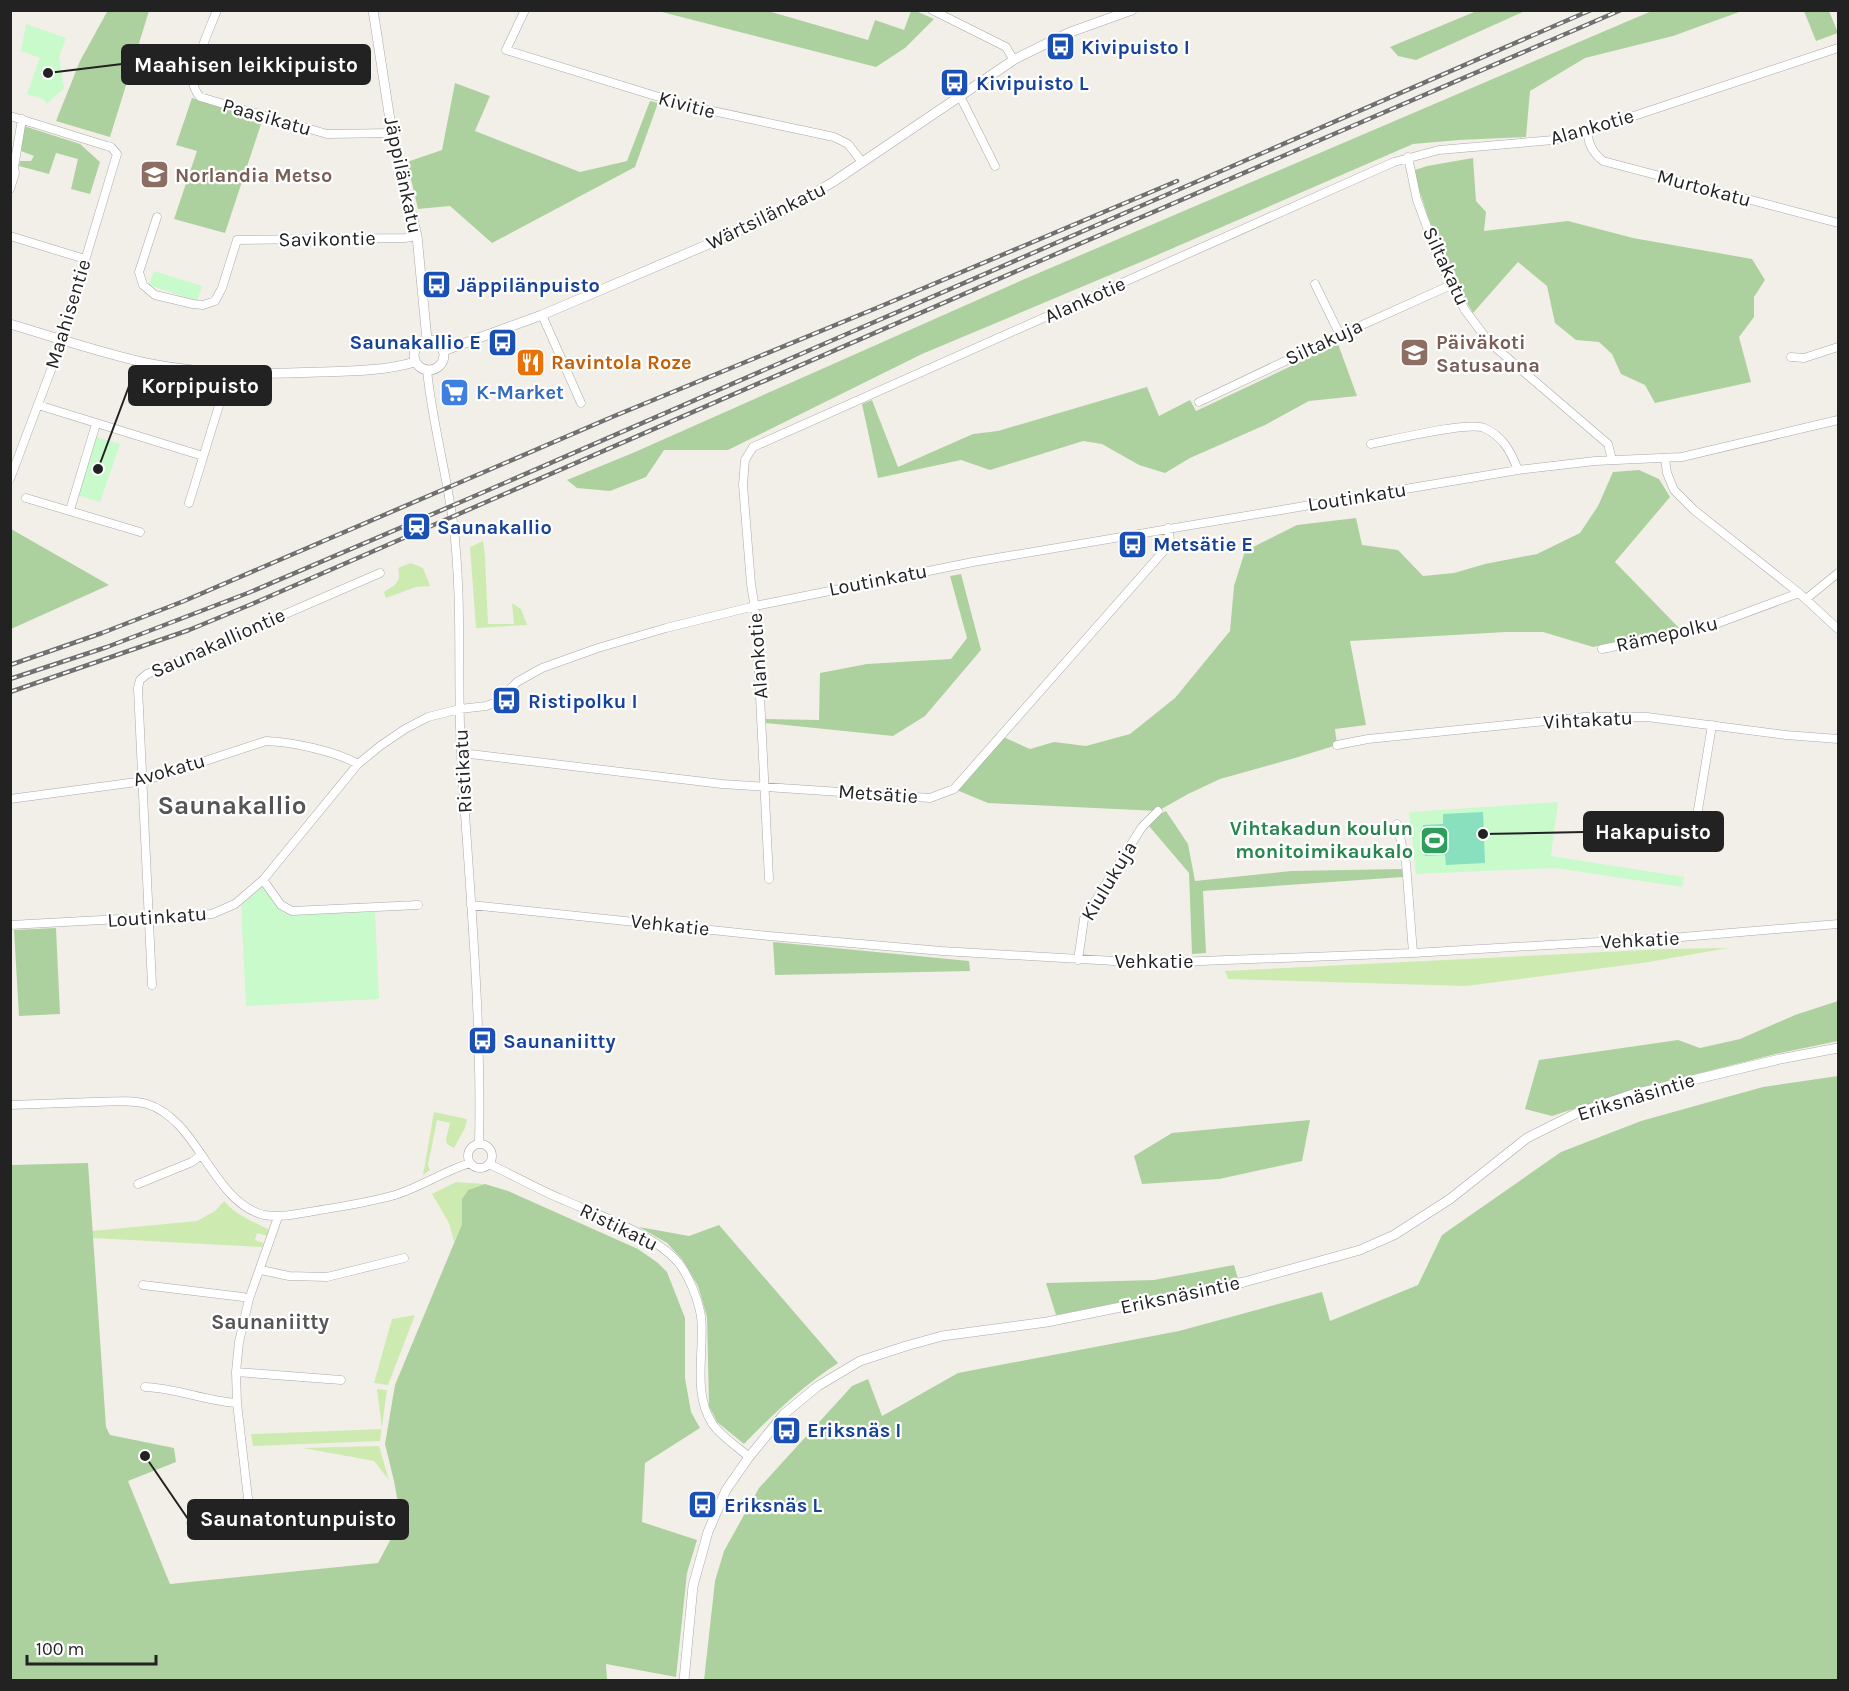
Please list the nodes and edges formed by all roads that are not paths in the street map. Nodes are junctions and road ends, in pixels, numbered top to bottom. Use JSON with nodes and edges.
{"nodes":[{"id":1,"x":217,"y":10,"type":"edge"},
{"id":2,"x":373,"y":10,"type":"edge"},
{"id":3,"x":525,"y":10,"type":"edge"},
{"id":4,"x":932,"y":10,"type":"edge"},
{"id":5,"x":1132,"y":10,"type":"edge"},
{"id":6,"x":1839,"y":48,"type":"edge"},
{"id":7,"x":1013,"y":59,"type":"junction"},
{"id":8,"x":960,"y":96,"type":"junction"},
{"id":9,"x":10,"y":116,"type":"edge"},
{"id":10,"x":22,"y":119,"type":"junction"},
{"id":11,"x":1587,"y":131,"type":"junction"},
{"id":12,"x":392,"y":133,"type":"junction"},
{"id":13,"x":1408,"y":157,"type":"junction"},
{"id":14,"x":862,"y":162,"type":"junction"},
{"id":15,"x":995,"y":166,"type":"dead end"},
{"id":16,"x":10,"y":189,"type":"edge"},
{"id":17,"x":157,"y":217,"type":"dead end"},
{"id":18,"x":1839,"y":223,"type":"edge"},
{"id":19,"x":10,"y":236,"type":"edge"},
{"id":20,"x":417,"y":236,"type":"junction"},
{"id":21,"x":86,"y":259,"type":"junction"},
{"id":22,"x":1315,"y":284,"type":"dead end"},
{"id":23,"x":1451,"y":285,"type":"junction"},
{"id":24,"x":542,"y":315,"type":"junction"},
{"id":25,"x":10,"y":324,"type":"edge"},
{"id":26,"x":1340,"y":334,"type":"junction"},
{"id":27,"x":61,"y":339,"type":"junction"},
{"id":28,"x":427,"y":340,"type":"junction"},
{"id":29,"x":1839,"y":347,"type":"edge"},
{"id":30,"x":443,"y":351,"type":"junction"},
{"id":31,"x":1791,"y":357,"type":"dead end"},
{"id":32,"x":415,"y":362,"type":"junction"},
{"id":33,"x":427,"y":370,"type":"junction"},
{"id":34,"x":230,"y":373,"type":"junction"},
{"id":35,"x":1199,"y":402,"type":"dead end"},
{"id":36,"x":581,"y":403,"type":"dead end"},
{"id":37,"x":38,"y":405,"type":"junction"},
{"id":38,"x":1839,"y":420,"type":"edge"},
{"id":39,"x":96,"y":424,"type":"junction"},
{"id":40,"x":1371,"y":444,"type":"dead end"},
{"id":41,"x":203,"y":456,"type":"junction"},
{"id":42,"x":1665,"y":459,"type":"junction"},
{"id":43,"x":1612,"y":460,"type":"junction"},
{"id":44,"x":1518,"y":470,"type":"junction"},
{"id":45,"x":10,"y":479,"type":"edge"},
{"id":46,"x":26,"y":498,"type":"dead end"},
{"id":47,"x":189,"y":503,"type":"dead end"},
{"id":48,"x":70,"y":510,"type":"junction"},
{"id":49,"x":1168,"y":528,"type":"junction"},
{"id":50,"x":140,"y":532,"type":"dead end"},
{"id":51,"x":380,"y":573,"type":"dead end"},
{"id":52,"x":1839,"y":573,"type":"edge"},
{"id":53,"x":1799,"y":593,"type":"junction"},
{"id":54,"x":1806,"y":599,"type":"junction"},
{"id":55,"x":755,"y":606,"type":"junction"},
{"id":56,"x":1839,"y":629,"type":"edge"},
{"id":57,"x":1602,"y":649,"type":"dead end"},
{"id":58,"x":460,"y":709,"type":"junction"},
{"id":59,"x":1712,"y":724,"type":"junction"},
{"id":60,"x":1839,"y":739,"type":"edge"},
{"id":61,"x":1337,"y":745,"type":"dead end"},
{"id":62,"x":461,"y":754,"type":"junction"},
{"id":63,"x":358,"y":764,"type":"junction"},
{"id":64,"x":144,"y":780,"type":"junction"},
{"id":65,"x":765,"y":786,"type":"junction"},
{"id":66,"x":10,"y":800,"type":"edge"},
{"id":67,"x":1158,"y":811,"type":"dead end"},
{"id":68,"x":1397,"y":824,"type":"dead end"},
{"id":69,"x":1695,"y":828,"type":"dead end"},
{"id":70,"x":768,"y":879,"type":"dead end"},
{"id":71,"x":263,"y":880,"type":"junction"},
{"id":72,"x":471,"y":904,"type":"junction"},
{"id":73,"x":418,"y":905,"type":"dead end"},
{"id":74,"x":149,"y":918,"type":"junction"},
{"id":75,"x":1839,"y":924,"type":"edge"},
{"id":76,"x":10,"y":926,"type":"edge"},
{"id":77,"x":1413,"y":953,"type":"junction"},
{"id":78,"x":1077,"y":960,"type":"junction"},
{"id":79,"x":152,"y":985,"type":"dead end"},
{"id":80,"x":1839,"y":1048,"type":"edge"},
{"id":81,"x":10,"y":1105,"type":"edge"},
{"id":82,"x":479,"y":1144,"type":"junction"},
{"id":83,"x":201,"y":1155,"type":"junction"},
{"id":84,"x":470,"y":1163,"type":"junction"},
{"id":85,"x":489,"y":1164,"type":"junction"},
{"id":86,"x":138,"y":1184,"type":"dead end"},
{"id":87,"x":278,"y":1217,"type":"junction"},
{"id":88,"x":404,"y":1258,"type":"dead end"},
{"id":89,"x":261,"y":1270,"type":"junction"},
{"id":90,"x":143,"y":1285,"type":"dead end"},
{"id":91,"x":249,"y":1299,"type":"junction"},
{"id":92,"x":236,"y":1372,"type":"junction"},
{"id":93,"x":341,"y":1380,"type":"dead end"},
{"id":94,"x":145,"y":1387,"type":"dead end"},
{"id":95,"x":237,"y":1403,"type":"junction"},
{"id":96,"x":749,"y":1456,"type":"junction"},
{"id":97,"x":249,"y":1507,"type":"junction"},
{"id":98,"x":353,"y":1509,"type":"dead end"},
{"id":99,"x":191,"y":1523,"type":"dead end"},
{"id":100,"x":684,"y":1680,"type":"edge"}],
"edges":[{"from":1,"to":12,"type":"street","name":"Paasikatu"},
{"from":2,"to":12,"type":"street","name":"Jäppilänkatu"},
{"from":3,"to":14,"type":"street","name":"Kivitie"},
{"from":4,"to":7,"type":"street"},
{"from":5,"to":7,"type":"street","name":"Wärtsilänkatu"},
{"from":6,"to":11,"type":"street","name":"Alankotie"},
{"from":7,"to":8,"type":"street","name":"Wärtsilänkatu"},
{"from":8,"to":14,"type":"street","name":"Wärtsilänkatu"},
{"from":8,"to":15,"type":"street"},
{"from":9,"to":10,"type":"street"},
{"from":10,"to":16,"type":"street"},
{"from":10,"to":21,"type":"street","name":"Maahisentie"},
{"from":11,"to":13,"type":"street","name":"Alankotie"},
{"from":11,"to":18,"type":"street","name":"Murtokatu"},
{"from":12,"to":20,"type":"street","name":"Jäppilänkatu"},
{"from":13,"to":23,"type":"street","name":"Siltakatu"},
{"from":13,"to":55,"type":"street","name":"Alankotie"},
{"from":14,"to":24,"type":"street","name":"Wärtsilänkatu"},
{"from":17,"to":20,"type":"street","name":"Savikontie"},
{"from":19,"to":21,"type":"street"},
{"from":20,"to":28,"type":"street","name":"Jäppilänkatu"},
{"from":21,"to":27,"type":"street","name":"Maahisentie"},
{"from":22,"to":26,"type":"street"},
{"from":23,"to":26,"type":"street","name":"Siltakuja"},
{"from":23,"to":43,"type":"street","name":"Siltakatu"},
{"from":24,"to":30,"type":"street","name":"Wärtsilänkatu"},
{"from":24,"to":36,"type":"street"},
{"from":25,"to":27,"type":"street"},
{"from":26,"to":35,"type":"street","name":"Siltakuja"},
{"from":27,"to":34,"type":"street"},
{"from":27,"to":37,"type":"street","name":"Maahisentie"},
{"from":28,"to":30,"type":"street"},
{"from":28,"to":32,"type":"street"},
{"from":29,"to":31,"type":"street"},
{"from":30,"to":33,"type":"street"},
{"from":32,"to":33,"type":"street"},
{"from":32,"to":34,"type":"street"},
{"from":33,"to":58,"type":"street","name":"Ristikatu"},
{"from":34,"to":41,"type":"street"},
{"from":37,"to":39,"type":"street"},
{"from":37,"to":45,"type":"street","name":"Maahisentie"},
{"from":38,"to":42,"type":"street","name":"Loutinkatu"},
{"from":39,"to":41,"type":"street"},
{"from":39,"to":48,"type":"street"},
{"from":40,"to":44,"type":"street"},
{"from":41,"to":47,"type":"street"},
{"from":42,"to":43,"type":"street","name":"Loutinkatu"},
{"from":42,"to":53,"type":"street"},
{"from":43,"to":44,"type":"street","name":"Loutinkatu"},
{"from":44,"to":49,"type":"street","name":"Loutinkatu"},
{"from":46,"to":48,"type":"street"},
{"from":48,"to":50,"type":"street"},
{"from":49,"to":55,"type":"street","name":"Loutinkatu"},
{"from":49,"to":65,"type":"street","name":"Metsätie"},
{"from":51,"to":64,"type":"street","name":"Saunakalliontie"},
{"from":52,"to":54,"type":"street"},
{"from":53,"to":54,"type":"street"},
{"from":53,"to":57,"type":"street","name":"Rämepolku"},
{"from":54,"to":56,"type":"street"},
{"from":55,"to":58,"type":"street","name":"Loutinkatu"},
{"from":55,"to":65,"type":"street","name":"Alankotie"},
{"from":58,"to":62,"type":"street","name":"Ristikatu"},
{"from":58,"to":63,"type":"street","name":"Loutinkatu"},
{"from":59,"to":60,"type":"street","name":"Vihtakatu"},
{"from":59,"to":61,"type":"street","name":"Vihtakatu"},
{"from":59,"to":69,"type":"street"},
{"from":62,"to":65,"type":"street","name":"Metsätie"},
{"from":62,"to":72,"type":"street","name":"Ristikatu"},
{"from":63,"to":64,"type":"street","name":"Avokatu"},
{"from":63,"to":71,"type":"street","name":"Loutinkatu"},
{"from":64,"to":66,"type":"street","name":"Avokatu"},
{"from":64,"to":74,"type":"street","name":"Saunakalliontie"},
{"from":65,"to":70,"type":"street","name":"Alankotie"},
{"from":67,"to":78,"type":"street","name":"Kiulukuja"},
{"from":68,"to":77,"type":"street"},
{"from":71,"to":73,"type":"street"},
{"from":71,"to":74,"type":"street","name":"Loutinkatu"},
{"from":72,"to":78,"type":"street","name":"Vehkatie"},
{"from":72,"to":82,"type":"street","name":"Ristikatu"},
{"from":74,"to":76,"type":"street","name":"Loutinkatu"},
{"from":74,"to":79,"type":"street","name":"Saunakalliontie"},
{"from":75,"to":77,"type":"street","name":"Vehkatie"},
{"from":77,"to":78,"type":"street","name":"Vehkatie"},
{"from":80,"to":96,"type":"street","name":"Eriksnäsintie"},
{"from":81,"to":83,"type":"street"},
{"from":82,"to":84,"type":"street"},
{"from":82,"to":85,"type":"street"},
{"from":83,"to":86,"type":"street"},
{"from":83,"to":87,"type":"street"},
{"from":84,"to":85,"type":"street"},
{"from":84,"to":87,"type":"street"},
{"from":85,"to":96,"type":"street","name":"Ristikatu"},
{"from":87,"to":89,"type":"street"},
{"from":88,"to":89,"type":"street"},
{"from":89,"to":91,"type":"street"},
{"from":90,"to":91,"type":"street"},
{"from":91,"to":92,"type":"street"},
{"from":92,"to":93,"type":"street"},
{"from":92,"to":95,"type":"street"},
{"from":94,"to":95,"type":"street"},
{"from":95,"to":97,"type":"street"},
{"from":96,"to":100,"type":"street","name":"Eriksnäsintie"},
{"from":97,"to":98,"type":"street"},
{"from":97,"to":99,"type":"street"}]}
